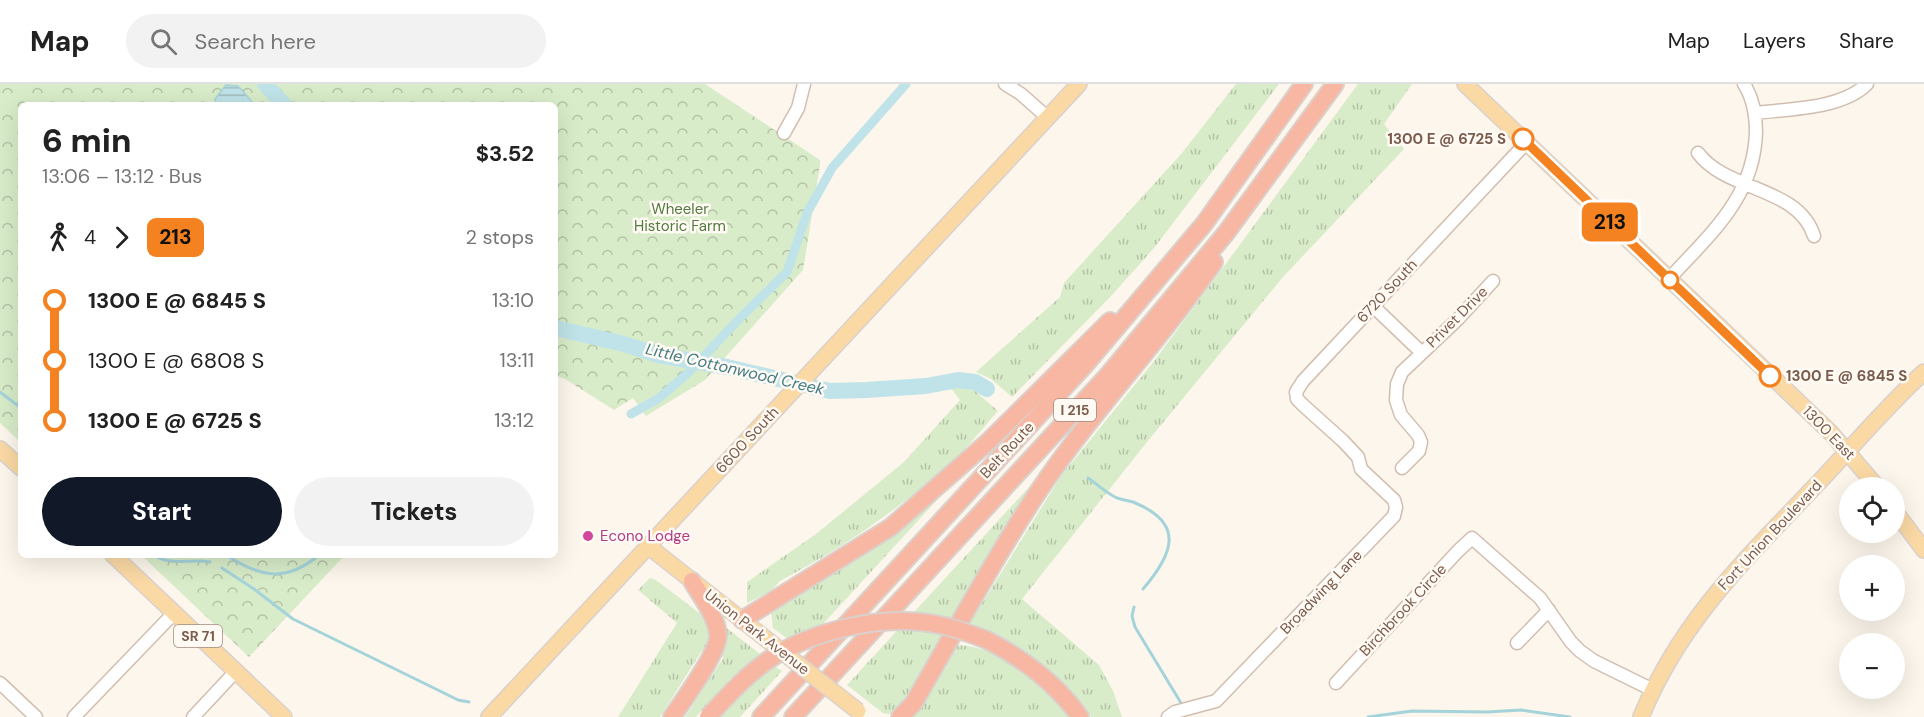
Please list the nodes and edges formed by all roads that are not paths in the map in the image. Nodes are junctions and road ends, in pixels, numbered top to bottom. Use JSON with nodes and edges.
{"nodes":[{"id":1,"x":804,"y":84,"type":"edge"},
{"id":2,"x":1005,"y":84,"type":"edge"},
{"id":3,"x":1079,"y":84,"type":"edge"},
{"id":4,"x":1304,"y":84,"type":"edge"},
{"id":5,"x":1336,"y":84,"type":"edge"},
{"id":6,"x":1465,"y":84,"type":"edge"},
{"id":7,"x":1744,"y":84,"type":"edge"},
{"id":8,"x":1867,"y":84,"type":"edge"},
{"id":9,"x":1755,"y":113,"type":"junction"},
{"id":10,"x":1048,"y":118,"type":"junction"},
{"id":11,"x":784,"y":133,"type":"dead end"},
{"id":12,"x":1527,"y":142,"type":"junction"},
{"id":13,"x":1698,"y":153,"type":"dead end"},
{"id":14,"x":1745,"y":184,"type":"junction"},
{"id":15,"x":1814,"y":236,"type":"dead end"},
{"id":16,"x":1182,"y":250,"type":"junction"},
{"id":17,"x":1669,"y":279,"type":"junction"},
{"id":18,"x":1493,"y":281,"type":"dead end"},
{"id":19,"x":1373,"y":306,"type":"junction"},
{"id":20,"x":1421,"y":352,"type":"junction"},
{"id":21,"x":1924,"y":372,"type":"edge"},
{"id":22,"x":1342,"y":441,"type":"joint"},
{"id":23,"x":0,"y":448,"type":"edge"},
{"id":24,"x":1848,"y":452,"type":"junction"},
{"id":25,"x":18,"y":465,"type":"edge"},
{"id":26,"x":1402,"y":468,"type":"dead end"},
{"id":27,"x":1869,"y":477,"type":"edge"},
{"id":28,"x":1905,"y":525,"type":"edge"},
{"id":29,"x":648,"y":546,"type":"junction"},
{"id":30,"x":1924,"y":550,"type":"edge"},
{"id":31,"x":115,"y":558,"type":"edge"},
{"id":32,"x":692,"y":581,"type":"junction"},
{"id":33,"x":1549,"y":610,"type":"junction"},
{"id":34,"x":174,"y":613,"type":"junction"},
{"id":35,"x":742,"y":620,"type":"junction"},
{"id":36,"x":1517,"y":643,"type":"dead end"},
{"id":37,"x":236,"y":671,"type":"junction"},
{"id":38,"x":0,"y":683,"type":"edge"},
{"id":39,"x":1335,"y":683,"type":"dead end"},
{"id":40,"x":1653,"y":690,"type":"junction"},
{"id":41,"x":862,"y":714,"type":"edge"},
{"id":42,"x":36,"y":717,"type":"edge"},
{"id":43,"x":74,"y":717,"type":"edge"},
{"id":44,"x":193,"y":717,"type":"edge"},
{"id":45,"x":284,"y":717,"type":"edge"},
{"id":46,"x":489,"y":717,"type":"edge"},
{"id":47,"x":672,"y":717,"type":"edge"},
{"id":48,"x":708,"y":717,"type":"edge"},
{"id":49,"x":761,"y":717,"type":"edge"},
{"id":50,"x":793,"y":717,"type":"edge"},
{"id":51,"x":900,"y":717,"type":"edge"},
{"id":52,"x":1080,"y":717,"type":"edge"},
{"id":53,"x":1168,"y":717,"type":"edge"},
{"id":54,"x":1641,"y":717,"type":"edge"}],
"edges":[{"from":1,"to":11,"type":"street"},
{"from":2,"to":10,"type":"street"},
{"from":3,"to":10,"type":"main road","name":"6600 South"},
{"from":4,"to":16,"type":"highway","name":"Belt Route","number":"I 215"},
{"from":5,"to":50,"type":"highway","name":"Belt Route","number":"I 215"},
{"from":5,"to":51,"type":"highway"},
{"from":6,"to":12,"type":"main road","name":"1300 East"},
{"from":7,"to":9,"type":"street"},
{"from":8,"to":9,"type":"street"},
{"from":9,"to":14,"type":"street"},
{"from":10,"to":29,"type":"main road","name":"6600 South"},
{"from":12,"to":17,"type":"main road","name":"1300 East"},
{"from":12,"to":19,"type":"street","name":"6720 South"},
{"from":13,"to":14,"type":"street"},
{"from":14,"to":15,"type":"street"},
{"from":14,"to":17,"type":"street"},
{"from":16,"to":35,"type":"highway"},
{"from":16,"to":49,"type":"highway","name":"Belt Route","number":"I 215"},
{"from":17,"to":24,"type":"main road","name":"1300 East"},
{"from":18,"to":20,"type":"street","name":"Privet Drive"},
{"from":19,"to":20,"type":"street","name":"Privet Drive"},
{"from":19,"to":22,"type":"street","name":"6720 South"},
{"from":20,"to":26,"type":"street","name":"Privet Drive"},
{"from":21,"to":24,"type":"main road","name":"Fort Union Boulevard"},
{"from":22,"to":53,"type":"street","name":"Broadwing Lane"},
{"from":23,"to":25,"type":"main road"},
{"from":24,"to":27,"type":"main road","name":"1300 East"},
{"from":24,"to":40,"type":"main road","name":"Fort Union Boulevard"},
{"from":28,"to":30,"type":"main road"},
{"from":29,"to":32,"type":"main road","name":"Union Park Avenue"},
{"from":29,"to":46,"type":"main road","name":"6600 South"},
{"from":31,"to":34,"type":"main road","number":"SR 71"},
{"from":32,"to":35,"type":"main road","name":"Union Park Avenue"},
{"from":32,"to":47,"type":"highway"},
{"from":33,"to":36,"type":"street"},
{"from":33,"to":39,"type":"street","name":"Birchbrook Circle"},
{"from":33,"to":40,"type":"street"},
{"from":34,"to":37,"type":"main road","number":"SR 71"},
{"from":34,"to":43,"type":"street"},
{"from":35,"to":41,"type":"main road","name":"Union Park Avenue","bridge":true},
{"from":37,"to":44,"type":"street"},
{"from":37,"to":45,"type":"main road","number":"SR 71"},
{"from":38,"to":42,"type":"street"},
{"from":40,"to":54,"type":"main road","name":"Fort Union Boulevard"},
{"from":48,"to":52,"type":"highway","bridge":true}]}
